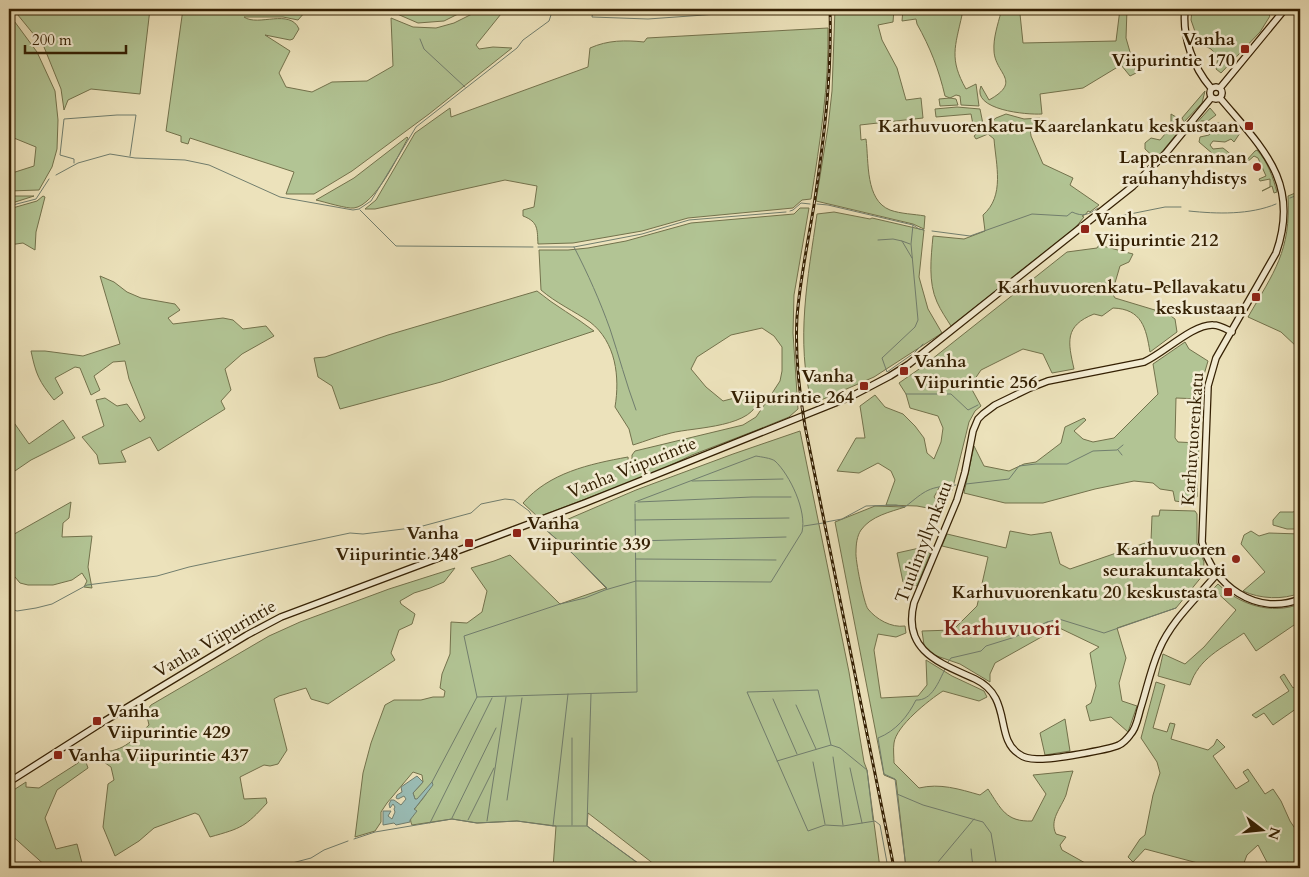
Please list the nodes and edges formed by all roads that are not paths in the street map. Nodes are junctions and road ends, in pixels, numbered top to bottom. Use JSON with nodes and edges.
{"nodes":[{"id":1,"x":1184,"y":9,"type":"edge"},
{"id":2,"x":1285,"y":9,"type":"edge"},
{"id":3,"x":1212,"y":88,"type":"junction"},
{"id":4,"x":1220,"y":88,"type":"junction"},
{"id":5,"x":1212,"y":98,"type":"junction"},
{"id":6,"x":1220,"y":98,"type":"junction"},
{"id":7,"x":1232,"y":332,"type":"junction"},
{"id":8,"x":1216,"y":575,"type":"junction"},
{"id":9,"x":1300,"y":599,"type":"edge"},
{"id":10,"x":9,"y":782,"type":"edge"}],
"edges":[{"from":1,"to":3,"type":"street"},
{"from":2,"to":4,"type":"street"},
{"from":3,"to":4,"type":"street"},
{"from":3,"to":5,"type":"street"},
{"from":4,"to":6,"type":"street"},
{"from":5,"to":6,"type":"street"},
{"from":5,"to":10,"type":"street","name":"Vanha Viipurintie"},
{"from":6,"to":7,"type":"street","name":"Karhuvuorenkatu"},
{"from":7,"to":8,"type":"street","name":"Karhuvuorenkatu"},
{"from":7,"to":8,"type":"street","name":"Tuulimyllynkatu"},
{"from":8,"to":9,"type":"street","name":"Karhuvuorenkatu"}]}
